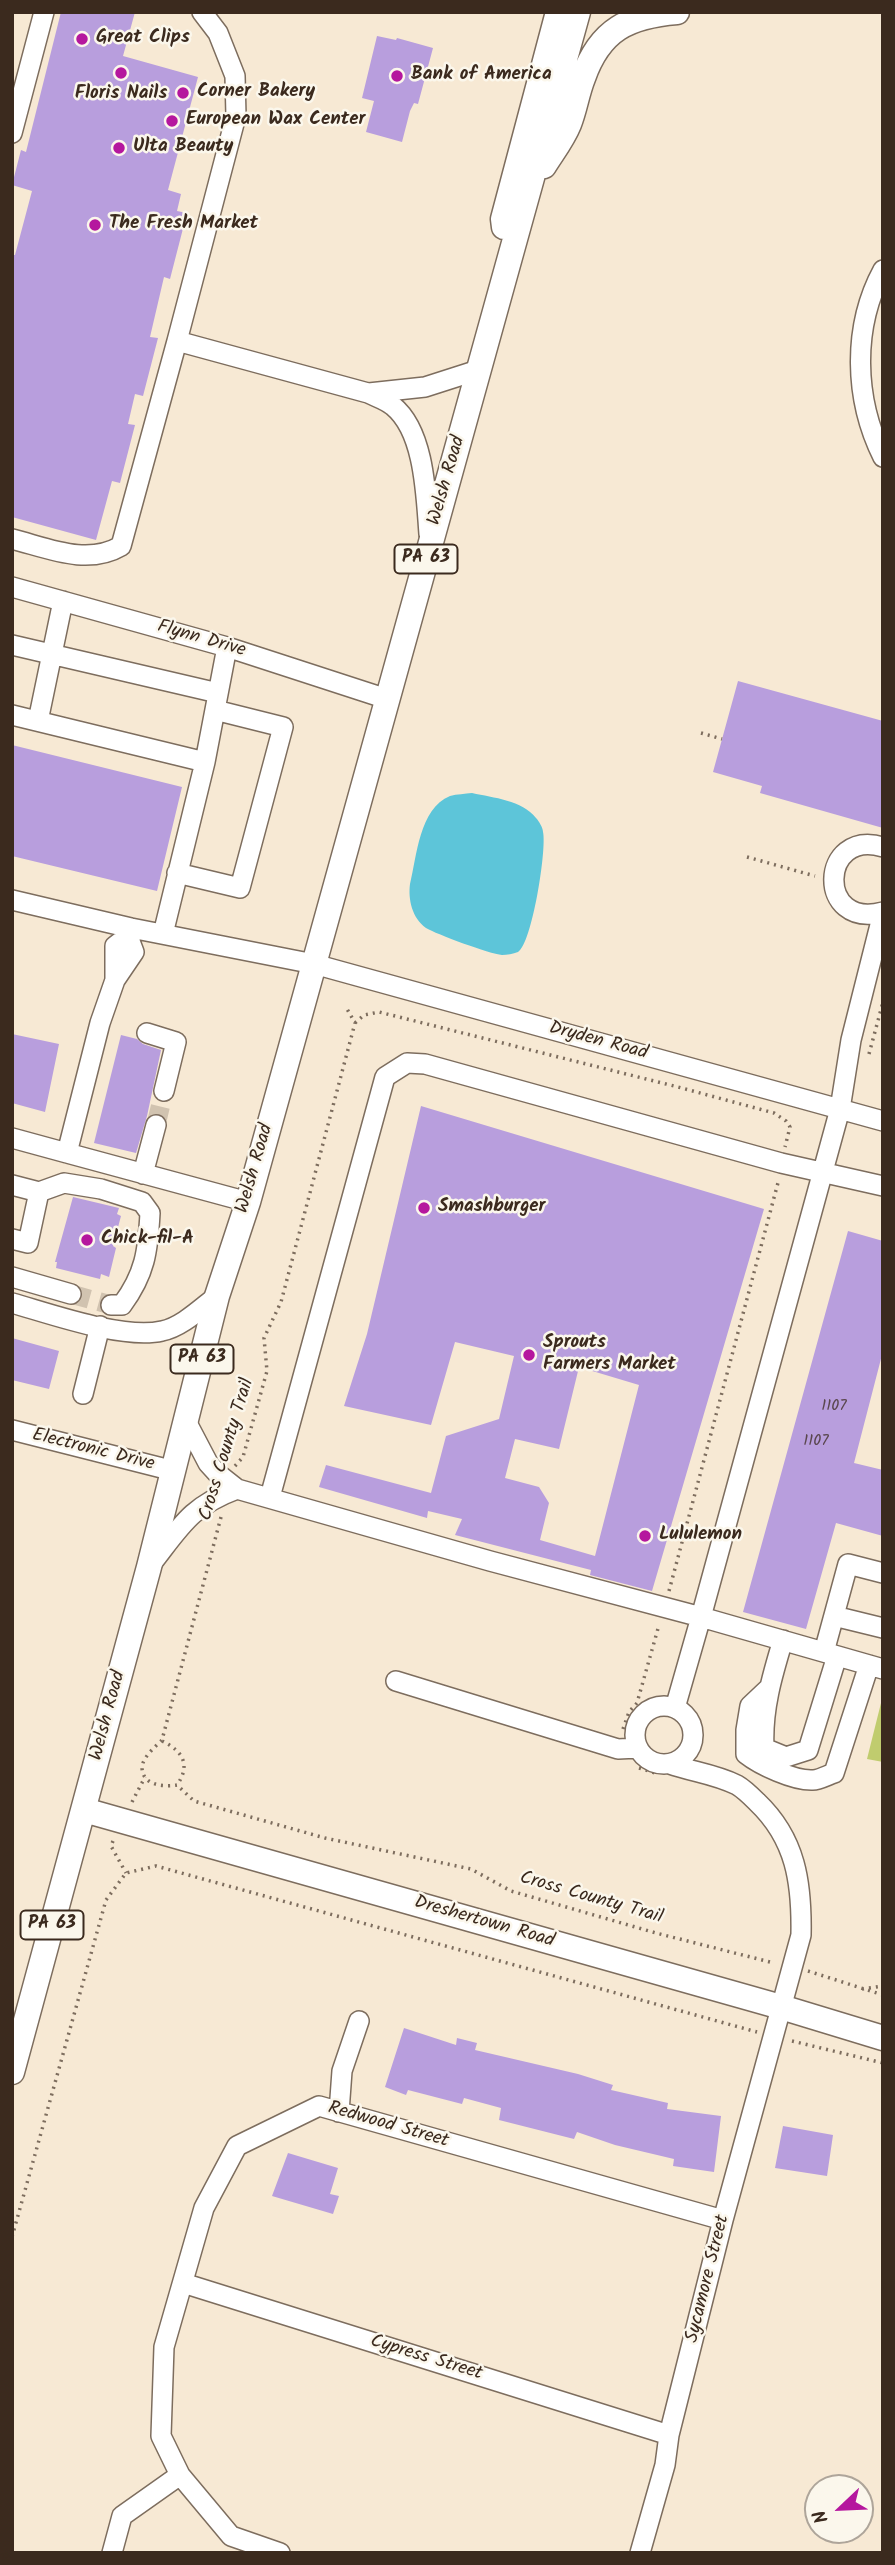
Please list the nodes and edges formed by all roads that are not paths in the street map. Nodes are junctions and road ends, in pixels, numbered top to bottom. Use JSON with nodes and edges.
{"nodes":[{"id":1,"x":44,"y":12,"type":"edge"},
{"id":2,"x":202,"y":12,"type":"edge"},
{"id":3,"x":558,"y":12,"type":"edge"},
{"id":4,"x":578,"y":12,"type":"edge"},
{"id":5,"x":677,"y":12,"type":"edge"},
{"id":6,"x":12,"y":133,"type":"edge"},
{"id":7,"x":529,"y":190,"type":"junction"},
{"id":8,"x":506,"y":266,"type":"junction"},
{"id":9,"x":883,"y":270,"type":"edge"},
{"id":10,"x":177,"y":341,"type":"junction"},
{"id":11,"x":478,"y":370,"type":"junction"},
{"id":12,"x":368,"y":393,"type":"junction"},
{"id":13,"x":883,"y":457,"type":"edge"},
{"id":14,"x":12,"y":539,"type":"edge"},
{"id":15,"x":430,"y":543,"type":"junction"},
{"id":16,"x":12,"y":587,"type":"edge"},
{"id":17,"x":63,"y":601,"type":"junction"},
{"id":18,"x":12,"y":645,"type":"edge"},
{"id":19,"x":228,"y":647,"type":"junction"},
{"id":20,"x":52,"y":655,"type":"junction"},
{"id":21,"x":387,"y":699,"type":"junction"},
{"id":22,"x":217,"y":701,"type":"junction"},
{"id":23,"x":12,"y":715,"type":"edge"},
{"id":24,"x":38,"y":722,"type":"junction"},
{"id":25,"x":205,"y":762,"type":"junction"},
{"id":26,"x":883,"y":847,"type":"edge"},
{"id":27,"x":177,"y":873,"type":"junction"},
{"id":28,"x":12,"y":900,"type":"edge"},
{"id":29,"x":883,"y":913,"type":"edge"},
{"id":30,"x":128,"y":932,"type":"junction"},
{"id":31,"x":163,"y":934,"type":"junction"},
{"id":32,"x":314,"y":964,"type":"junction"},
{"id":33,"x":147,"y":1033,"type":"dead end"},
{"id":34,"x":164,"y":1091,"type":"tunnel mouth"},
{"id":35,"x":840,"y":1109,"type":"junction"},
{"id":36,"x":883,"y":1121,"type":"edge"},
{"id":37,"x":156,"y":1125,"type":"tunnel mouth"},
{"id":38,"x":12,"y":1138,"type":"edge"},
{"id":39,"x":66,"y":1153,"type":"junction"},
{"id":40,"x":822,"y":1173,"type":"junction"},
{"id":41,"x":143,"y":1174,"type":"junction"},
{"id":42,"x":12,"y":1185,"type":"edge"},
{"id":43,"x":883,"y":1186,"type":"edge"},
{"id":44,"x":39,"y":1192,"type":"junction"},
{"id":45,"x":248,"y":1202,"type":"junction"},
{"id":46,"x":12,"y":1239,"type":"edge"},
{"id":47,"x":12,"y":1277,"type":"edge"},
{"id":48,"x":71,"y":1294,"type":"tunnel mouth"},
{"id":49,"x":217,"y":1296,"type":"junction"},
{"id":50,"x":12,"y":1303,"type":"edge"},
{"id":51,"x":111,"y":1305,"type":"dead end"},
{"id":52,"x":100,"y":1326,"type":"junction"},
{"id":53,"x":83,"y":1394,"type":"dead end"},
{"id":54,"x":186,"y":1421,"type":"junction"},
{"id":55,"x":12,"y":1430,"type":"edge"},
{"id":56,"x":174,"y":1471,"type":"junction"},
{"id":57,"x":232,"y":1488,"type":"junction"},
{"id":58,"x":270,"y":1497,"type":"junction"},
{"id":59,"x":149,"y":1567,"type":"junction"},
{"id":60,"x":883,"y":1573,"type":"edge"},
{"id":61,"x":834,"y":1616,"type":"junction"},
{"id":62,"x":701,"y":1617,"type":"junction"},
{"id":63,"x":883,"y":1628,"type":"edge"},
{"id":64,"x":783,"y":1640,"type":"junction"},
{"id":65,"x":831,"y":1654,"type":"junction"},
{"id":66,"x":876,"y":1667,"type":"edge"},
{"id":67,"x":396,"y":1681,"type":"dead end"},
{"id":68,"x":768,"y":1689,"type":"junction"},
{"id":69,"x":675,"y":1708,"type":"junction"},
{"id":70,"x":692,"y":1746,"type":"junction"},
{"id":71,"x":638,"y":1748,"type":"junction"},
{"id":72,"x":670,"y":1764,"type":"junction"},
{"id":73,"x":709,"y":1773,"type":"junction"},
{"id":74,"x":84,"y":1810,"type":"junction"},
{"id":75,"x":781,"y":2007,"type":"junction"},
{"id":76,"x":359,"y":2021,"type":"dead end"},
{"id":77,"x":883,"y":2038,"type":"edge"},
{"id":78,"x":12,"y":2072,"type":"edge"},
{"id":79,"x":339,"y":2112,"type":"junction"},
{"id":80,"x":723,"y":2220,"type":"junction"},
{"id":81,"x":183,"y":2283,"type":"junction"},
{"id":82,"x":669,"y":2435,"type":"junction"},
{"id":83,"x":180,"y":2475,"type":"junction"},
{"id":84,"x":112,"y":2553,"type":"edge"},
{"id":85,"x":280,"y":2553,"type":"edge"},
{"id":86,"x":640,"y":2553,"type":"edge"}],
"edges":[{"from":1,"to":6,"type":"street"},
{"from":2,"to":10,"type":"street"},
{"from":3,"to":8,"type":"main road","name":"Welsh Road","number":"PA 63"},
{"from":4,"to":7,"type":"main road","name":"Welsh Road","number":"PA 63"},
{"from":5,"to":7,"type":"main road"},
{"from":7,"to":8,"type":"main road","name":"Welsh Road","number":"PA 63"},
{"from":8,"to":11,"type":"main road","name":"Welsh Road","number":"PA 63"},
{"from":9,"to":13,"type":"street"},
{"from":10,"to":12,"type":"street"},
{"from":10,"to":14,"type":"street"},
{"from":11,"to":12,"type":"street"},
{"from":11,"to":15,"type":"main road","name":"Welsh Road","number":"PA 63"},
{"from":12,"to":15,"type":"street"},
{"from":15,"to":21,"type":"main road","name":"Welsh Road","number":"PA 63"},
{"from":16,"to":17,"type":"street","name":"Flynn Drive"},
{"from":17,"to":19,"type":"street","name":"Flynn Drive"},
{"from":17,"to":20,"type":"street"},
{"from":18,"to":20,"type":"street"},
{"from":19,"to":21,"type":"street","name":"Flynn Drive"},
{"from":19,"to":22,"type":"street"},
{"from":20,"to":22,"type":"street"},
{"from":20,"to":24,"type":"street"},
{"from":21,"to":32,"type":"main road","name":"Welsh Road","number":"PA 63"},
{"from":22,"to":25,"type":"street"},
{"from":22,"to":27,"type":"street"},
{"from":23,"to":24,"type":"street"},
{"from":24,"to":25,"type":"street"},
{"from":25,"to":27,"type":"street"},
{"from":26,"to":29,"type":"street"},
{"from":27,"to":31,"type":"street"},
{"from":28,"to":30,"type":"street"},
{"from":29,"to":35,"type":"street"},
{"from":30,"to":31,"type":"street"},
{"from":30,"to":39,"type":"street"},
{"from":31,"to":32,"type":"street"},
{"from":32,"to":35,"type":"street","name":"Dryden Road"},
{"from":32,"to":45,"type":"main road","name":"Welsh Road","number":"PA 63"},
{"from":33,"to":34,"type":"street"},
{"from":35,"to":36,"type":"street","name":"Dryden Road"},
{"from":35,"to":40,"type":"street"},
{"from":37,"to":41,"type":"street"},
{"from":38,"to":39,"type":"street"},
{"from":39,"to":41,"type":"street"},
{"from":40,"to":43,"type":"street"},
{"from":40,"to":58,"type":"street"},
{"from":40,"to":62,"type":"street"},
{"from":41,"to":45,"type":"street"},
{"from":42,"to":44,"type":"street"},
{"from":44,"to":46,"type":"street"},
{"from":44,"to":51,"type":"street"},
{"from":45,"to":49,"type":"main road","name":"Welsh Road","number":"PA 63"},
{"from":47,"to":48,"type":"street"},
{"from":49,"to":52,"type":"street"},
{"from":49,"to":54,"type":"main road","name":"Welsh Road","number":"PA 63"},
{"from":50,"to":52,"type":"street"},
{"from":52,"to":53,"type":"street"},
{"from":54,"to":56,"type":"main road","name":"Welsh Road","number":"PA 63"},
{"from":54,"to":57,"type":"street"},
{"from":55,"to":56,"type":"street","name":"Electronic Drive"},
{"from":56,"to":59,"type":"main road","name":"Welsh Road","number":"PA 63"},
{"from":57,"to":58,"type":"street"},
{"from":57,"to":59,"type":"street"},
{"from":58,"to":62,"type":"street"},
{"from":59,"to":74,"type":"main road","name":"Welsh Road","number":"PA 63"},
{"from":60,"to":61,"type":"street"},
{"from":61,"to":63,"type":"street"},
{"from":61,"to":65,"type":"street"},
{"from":62,"to":64,"type":"street"},
{"from":62,"to":69,"type":"street"},
{"from":64,"to":65,"type":"street"},
{"from":64,"to":68,"type":"street"},
{"from":65,"to":66,"type":"street"},
{"from":65,"to":68,"type":"street"},
{"from":66,"to":68,"type":"street"},
{"from":67,"to":71,"type":"street"},
{"from":69,"to":70,"type":"street"},
{"from":69,"to":71,"type":"street"},
{"from":70,"to":72,"type":"street"},
{"from":70,"to":73,"type":"street"},
{"from":71,"to":72,"type":"street"},
{"from":72,"to":73,"type":"street","name":"Sycamore Street"},
{"from":73,"to":75,"type":"street","name":"Sycamore Street"},
{"from":74,"to":75,"type":"main road","name":"Dreshertown Road"},
{"from":74,"to":78,"type":"main road","name":"Welsh Road","number":"PA 63"},
{"from":75,"to":77,"type":"main road","name":"Dreshertown Road"},
{"from":75,"to":80,"type":"street","name":"Sycamore Street"},
{"from":76,"to":79,"type":"street"},
{"from":79,"to":80,"type":"street","name":"Redwood Street"},
{"from":79,"to":81,"type":"street","name":"Redwood Street"},
{"from":80,"to":82,"type":"street","name":"Sycamore Street"},
{"from":81,"to":82,"type":"street","name":"Cypress Street"},
{"from":81,"to":83,"type":"street","name":"Redwood Street"},
{"from":82,"to":86,"type":"street","name":"Sycamore Street"},
{"from":83,"to":84,"type":"street"},
{"from":83,"to":85,"type":"street","name":"Redwood Street"}]}
